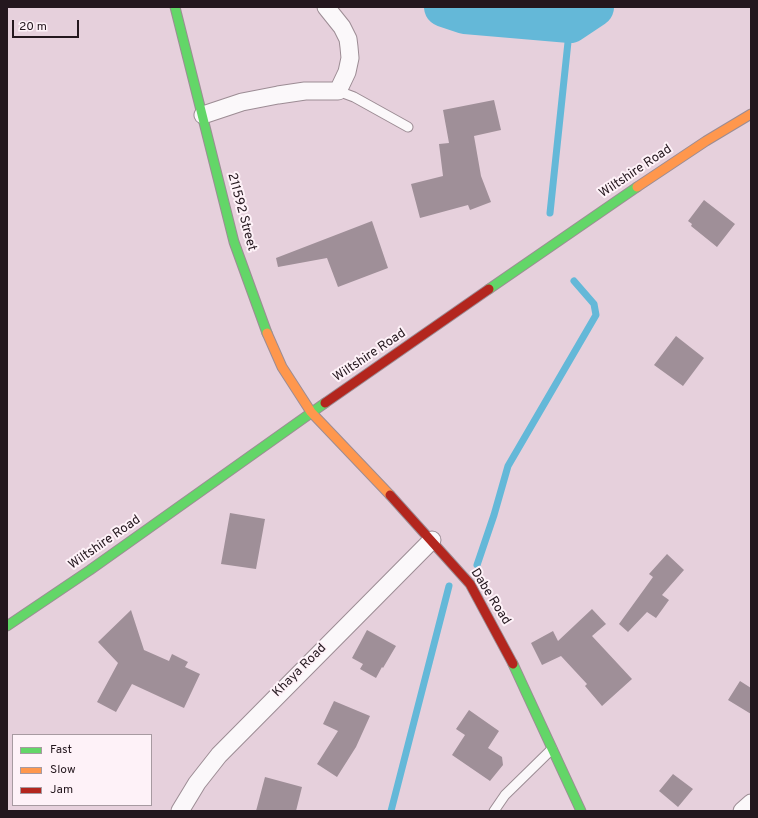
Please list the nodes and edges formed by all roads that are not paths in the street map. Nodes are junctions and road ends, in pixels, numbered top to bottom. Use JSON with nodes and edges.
{"nodes":[{"id":1,"x":175,"y":7,"type":"edge"},
{"id":2,"x":326,"y":7,"type":"edge"},
{"id":3,"x":338,"y":91,"type":"junction"},
{"id":4,"x":751,"y":114,"type":"edge"},
{"id":5,"x":203,"y":115,"type":"junction"},
{"id":6,"x":408,"y":127,"type":"dead end"},
{"id":7,"x":311,"y":412,"type":"junction"},
{"id":8,"x":432,"y":540,"type":"junction"},
{"id":9,"x":7,"y":626,"type":"edge"},
{"id":10,"x":552,"y":749,"type":"junction"},
{"id":11,"x":751,"y":803,"type":"edge"},
{"id":12,"x":180,"y":811,"type":"edge"},
{"id":13,"x":494,"y":811,"type":"edge"},
{"id":14,"x":581,"y":811,"type":"edge"},
{"id":15,"x":742,"y":811,"type":"edge"}],
"edges":[{"from":1,"to":5,"type":"street","name":"211592 Street"},
{"from":2,"to":3,"type":"street"},
{"from":3,"to":5,"type":"street"},
{"from":3,"to":6,"type":"lane"},
{"from":4,"to":7,"type":"street","name":"Wiltshire Road"},
{"from":5,"to":7,"type":"street","name":"211592 Street"},
{"from":7,"to":8,"type":"street","name":"Dabe Road"},
{"from":7,"to":9,"type":"street","name":"Wiltshire Road"},
{"from":8,"to":10,"type":"street","name":"Dabe Road"},
{"from":8,"to":12,"type":"street","name":"Khaya Road"},
{"from":10,"to":13,"type":"lane"},
{"from":10,"to":14,"type":"street","name":"Dabe Road"},
{"from":11,"to":15,"type":"street"}]}
